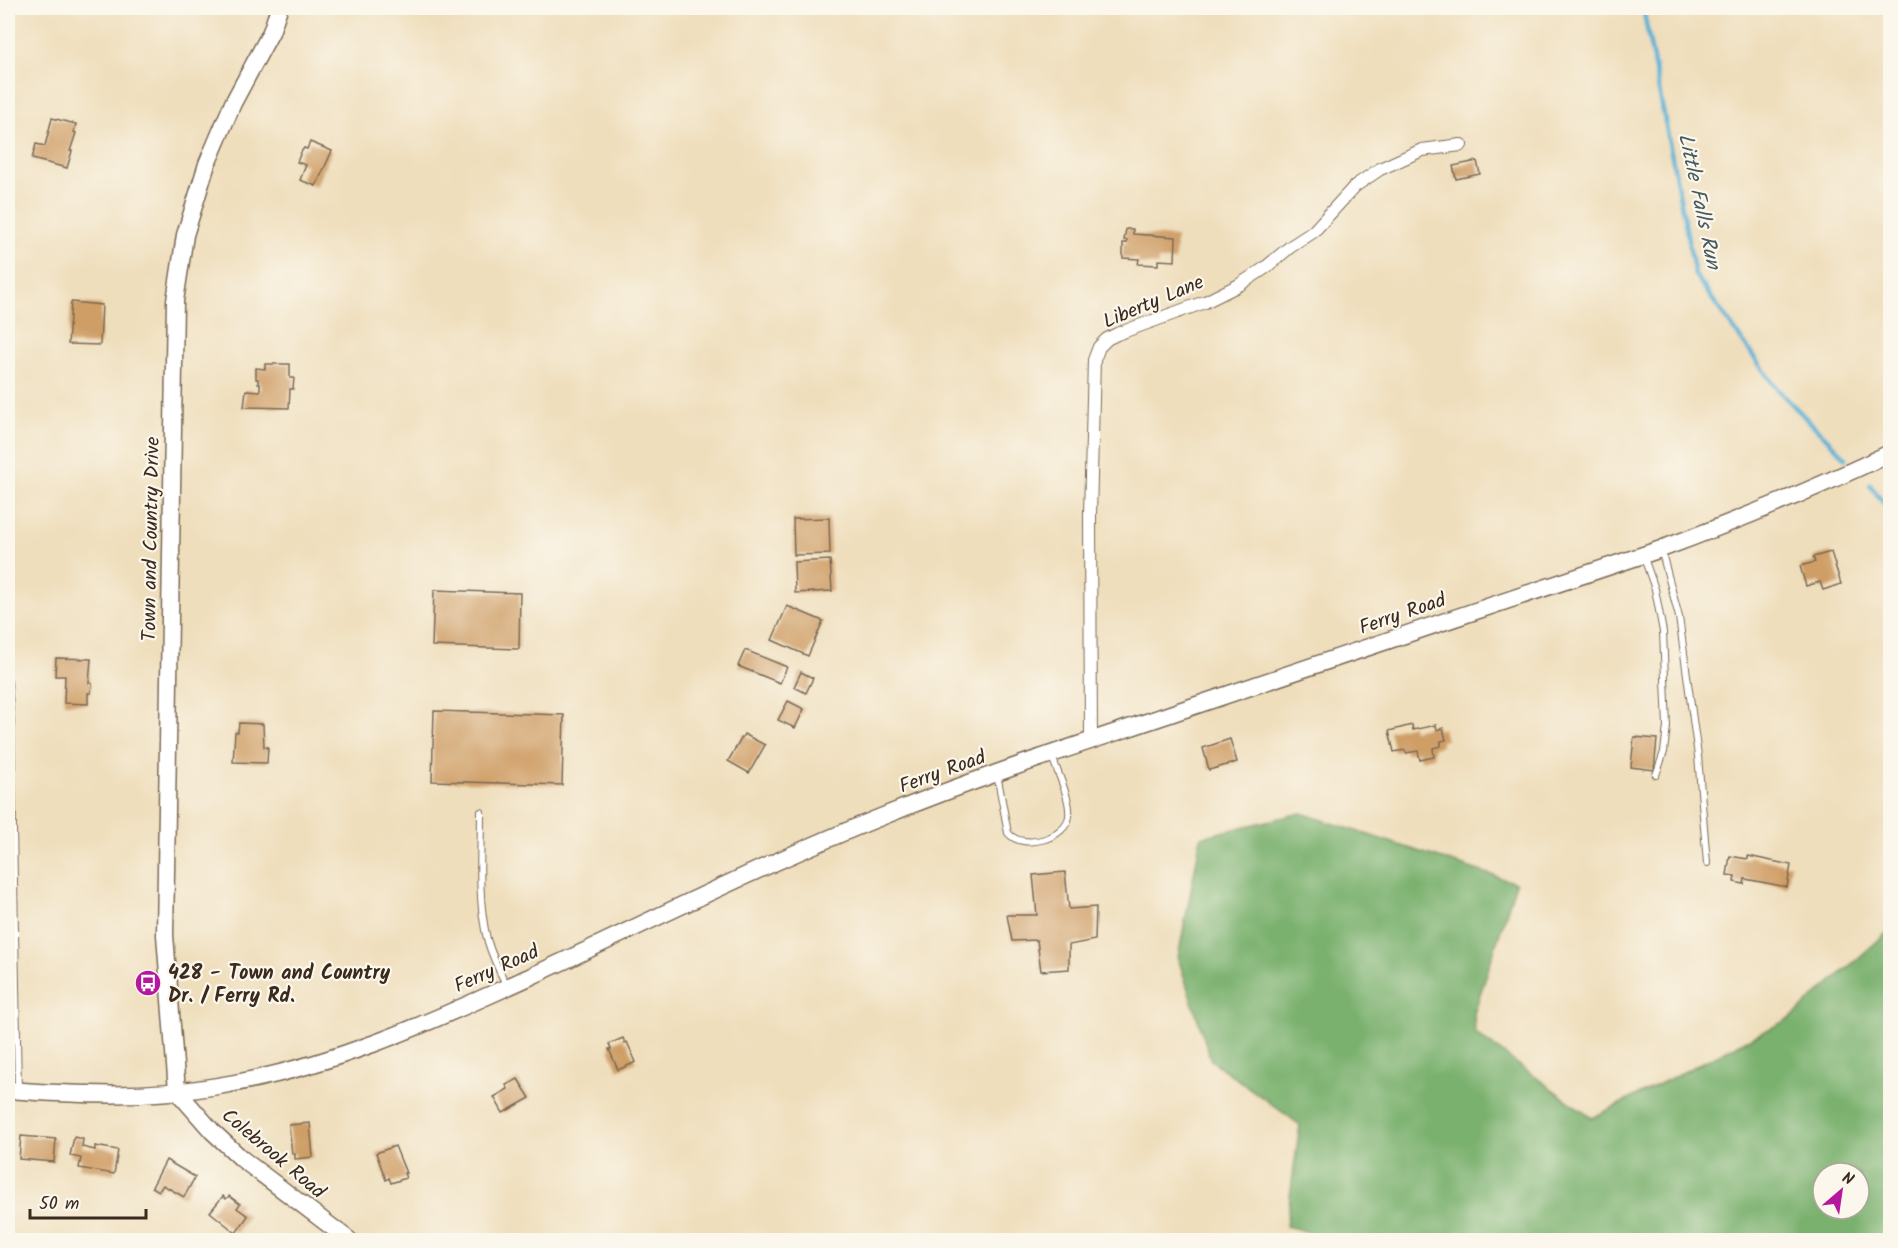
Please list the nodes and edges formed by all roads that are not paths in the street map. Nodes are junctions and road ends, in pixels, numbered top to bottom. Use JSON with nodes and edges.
{"nodes":[{"id":1,"x":279,"y":8,"type":"edge"},
{"id":2,"x":1461,"y":145,"type":"dead end"},
{"id":3,"x":1890,"y":453,"type":"edge"},
{"id":4,"x":1661,"y":549,"type":"junction"},
{"id":5,"x":1643,"y":555,"type":"junction"},
{"id":6,"x":8,"y":682,"type":"edge"},
{"id":7,"x":1091,"y":741,"type":"junction"},
{"id":8,"x":1051,"y":755,"type":"junction"},
{"id":9,"x":997,"y":773,"type":"junction"},
{"id":10,"x":1656,"y":775,"type":"dead end"},
{"id":11,"x":481,"y":812,"type":"dead end"},
{"id":12,"x":1707,"y":863,"type":"dead end"},
{"id":13,"x":507,"y":987,"type":"junction"},
{"id":14,"x":13,"y":1091,"type":"edge"},
{"id":15,"x":177,"y":1091,"type":"junction"},
{"id":16,"x":349,"y":1240,"type":"edge"}],
"edges":[{"from":1,"to":15,"type":"main road","name":"Town and Country Drive"},
{"from":2,"to":7,"type":"street","name":"Liberty Lane"},
{"from":3,"to":4,"type":"main road","name":"Ferry Road"},
{"from":4,"to":5,"type":"main road","name":"Ferry Road"},
{"from":4,"to":12,"type":"lane"},
{"from":5,"to":7,"type":"main road","name":"Ferry Road"},
{"from":5,"to":10,"type":"lane"},
{"from":6,"to":14,"type":"lane"},
{"from":7,"to":8,"type":"main road","name":"Ferry Road"},
{"from":8,"to":9,"type":"main road","name":"Ferry Road"},
{"from":8,"to":9,"type":"lane"},
{"from":9,"to":13,"type":"main road","name":"Ferry Road"},
{"from":11,"to":13,"type":"lane"},
{"from":13,"to":15,"type":"main road","name":"Ferry Road"},
{"from":14,"to":15,"type":"main road","name":"Ferry Road"},
{"from":15,"to":16,"type":"main road","name":"Colebrook Road"}]}
